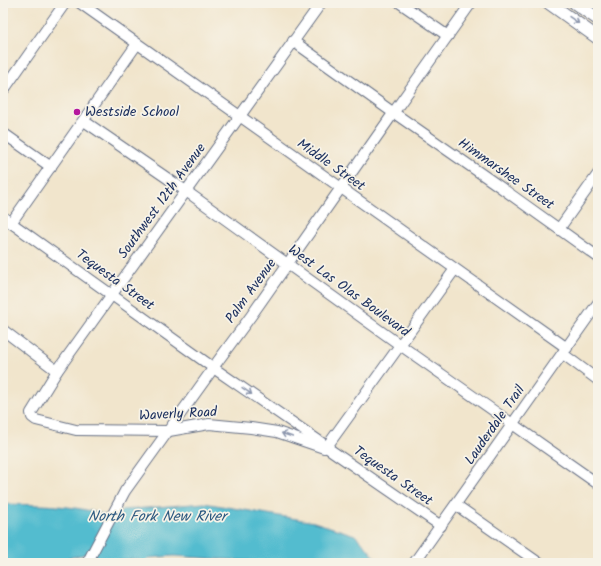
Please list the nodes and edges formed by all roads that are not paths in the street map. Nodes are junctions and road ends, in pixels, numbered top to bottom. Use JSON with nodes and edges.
{"nodes":[{"id":1,"x":65,"y":3,"type":"edge"},
{"id":2,"x":80,"y":3,"type":"edge"},
{"id":3,"x":321,"y":3,"type":"edge"},
{"id":4,"x":400,"y":3,"type":"edge"},
{"id":5,"x":471,"y":3,"type":"edge"},
{"id":6,"x":549,"y":3,"type":"edge"},
{"id":7,"x":575,"y":3,"type":"edge"},
{"id":8,"x":598,"y":19,"type":"edge"},
{"id":9,"x":448,"y":36,"type":"junction"},
{"id":10,"x":598,"y":38,"type":"edge"},
{"id":11,"x":293,"y":41,"type":"junction"},
{"id":12,"x":137,"y":44,"type":"junction"},
{"id":13,"x":3,"y":91,"type":"edge"},
{"id":14,"x":394,"y":112,"type":"junction"},
{"id":15,"x":239,"y":117,"type":"junction"},
{"id":16,"x":84,"y":120,"type":"junction"},
{"id":17,"x":3,"y":134,"type":"edge"},
{"id":18,"x":51,"y":167,"type":"junction"},
{"id":19,"x":598,"y":174,"type":"edge"},
{"id":20,"x":341,"y":189,"type":"junction"},
{"id":21,"x":186,"y":191,"type":"junction"},
{"id":22,"x":7,"y":220,"type":"edge"},
{"id":23,"x":559,"y":230,"type":"junction"},
{"id":24,"x":598,"y":257,"type":"edge"},
{"id":25,"x":287,"y":265,"type":"junction"},
{"id":26,"x":455,"y":269,"type":"junction"},
{"id":27,"x":112,"y":296,"type":"junction"},
{"id":28,"x":598,"y":303,"type":"edge"},
{"id":29,"x":3,"y":330,"type":"edge"},
{"id":30,"x":400,"y":345,"type":"junction"},
{"id":31,"x":565,"y":351,"type":"junction"},
{"id":32,"x":213,"y":367,"type":"junction"},
{"id":33,"x":57,"y":371,"type":"junction"},
{"id":34,"x":598,"y":380,"type":"edge"},
{"id":35,"x":32,"y":417,"type":"joint"},
{"id":36,"x":513,"y":424,"type":"junction"},
{"id":37,"x":169,"y":431,"type":"junction"},
{"id":38,"x":327,"y":447,"type":"junction"},
{"id":39,"x":598,"y":484,"type":"edge"},
{"id":40,"x":456,"y":504,"type":"junction"},
{"id":41,"x":441,"y":526,"type":"junction"},
{"id":42,"x":88,"y":560,"type":"edge"},
{"id":43,"x":414,"y":563,"type":"edge"},
{"id":44,"x":539,"y":563,"type":"edge"}],
"edges":[{"from":1,"to":13,"type":"street"},
{"from":2,"to":12,"type":"street","name":"Middle Street"},
{"from":3,"to":11,"type":"street","name":"Southwest 12th Avenue"},
{"from":4,"to":9,"type":"street"},
{"from":5,"to":9,"type":"street","name":"Palm Avenue"},
{"from":6,"to":10,"type":"main road","one_way":true},
{"from":7,"to":8,"type":"main road"},
{"from":9,"to":14,"type":"street","name":"Palm Avenue"},
{"from":11,"to":14,"type":"street","name":"Himmarshee Street"},
{"from":11,"to":15,"type":"street","name":"Southwest 12th Avenue"},
{"from":12,"to":15,"type":"street","name":"Middle Street"},
{"from":12,"to":16,"type":"street"},
{"from":14,"to":20,"type":"street","name":"Palm Avenue"},
{"from":14,"to":23,"type":"street","name":"Himmarshee Street"},
{"from":15,"to":20,"type":"street","name":"Middle Street"},
{"from":15,"to":21,"type":"street","name":"Southwest 12th Avenue"},
{"from":16,"to":18,"type":"street"},
{"from":16,"to":21,"type":"street","name":"West Las Olas Boulevard"},
{"from":17,"to":18,"type":"street"},
{"from":18,"to":22,"type":"street"},
{"from":19,"to":23,"type":"street"},
{"from":20,"to":25,"type":"street","name":"Palm Avenue"},
{"from":20,"to":26,"type":"street","name":"Middle Street"},
{"from":21,"to":25,"type":"street","name":"West Las Olas Boulevard"},
{"from":21,"to":27,"type":"street","name":"Southwest 12th Avenue"},
{"from":22,"to":27,"type":"street","name":"Tequesta Street"},
{"from":23,"to":24,"type":"street","name":"Himmarshee Street"},
{"from":25,"to":30,"type":"street","name":"West Las Olas Boulevard"},
{"from":25,"to":32,"type":"street","name":"Palm Avenue"},
{"from":26,"to":30,"type":"street"},
{"from":26,"to":31,"type":"street","name":"Middle Street"},
{"from":27,"to":32,"type":"street","name":"Tequesta Street"},
{"from":27,"to":33,"type":"street","name":"Southwest 12th Avenue"},
{"from":28,"to":31,"type":"street","name":"Lauderdale Trail"},
{"from":29,"to":33,"type":"street"},
{"from":30,"to":36,"type":"street","name":"West Las Olas Boulevard"},
{"from":30,"to":38,"type":"street"},
{"from":31,"to":34,"type":"street","name":"Middle Street"},
{"from":31,"to":36,"type":"street","name":"Lauderdale Trail"},
{"from":32,"to":37,"type":"street","name":"Palm Avenue"},
{"from":32,"to":38,"type":"street","name":"Tequesta Street","one_way":true},
{"from":33,"to":35,"type":"street","name":"Southwest 12th Avenue"},
{"from":35,"to":37,"type":"street","name":"Waverly Road"},
{"from":36,"to":39,"type":"street","name":"West Las Olas Boulevard"},
{"from":36,"to":40,"type":"street","name":"Lauderdale Trail"},
{"from":38,"to":37,"type":"street","name":"Waverly Road","one_way":true},
{"from":37,"to":42,"type":"street","name":"Palm Avenue"},
{"from":38,"to":41,"type":"street","name":"Tequesta Street"},
{"from":40,"to":41,"type":"street","name":"Lauderdale Trail"},
{"from":40,"to":44,"type":"street"},
{"from":41,"to":43,"type":"street","name":"Lauderdale Trail"}]}
